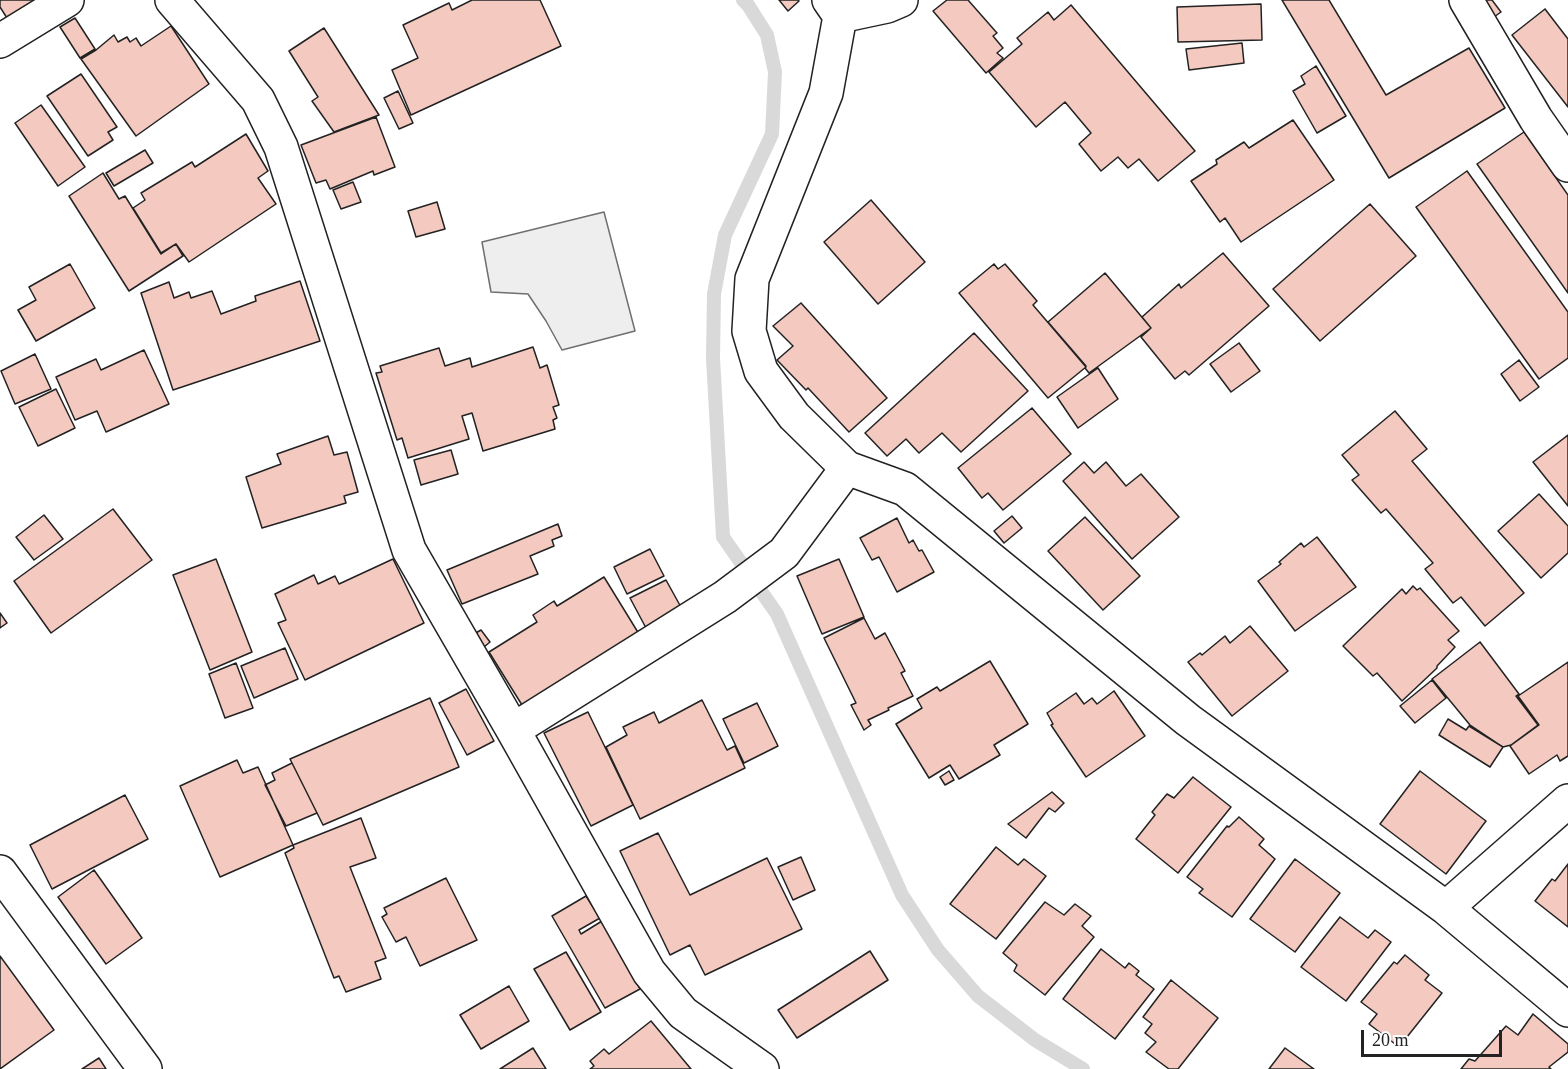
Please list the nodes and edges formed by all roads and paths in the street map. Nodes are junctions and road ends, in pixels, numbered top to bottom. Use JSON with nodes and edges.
{"nodes":[{"id":1,"x":67,"y":0,"type":"edge"},
{"id":2,"x":172,"y":0,"type":"edge"},
{"id":3,"x":901,"y":0,"type":"edge"},
{"id":4,"x":1466,"y":0,"type":"edge"},
{"id":5,"x":835,"y":8,"type":"edge"},
{"id":6,"x":0,"y":41,"type":"edge"},
{"id":7,"x":1568,"y":165,"type":"edge"},
{"id":8,"x":847,"y":468,"type":"junction"},
{"id":9,"x":513,"y":730,"type":"junction"},
{"id":10,"x":1568,"y":801,"type":"edge"},
{"id":11,"x":0,"y":872,"type":"edge"},
{"id":12,"x":1446,"y":908,"type":"junction"},
{"id":13,"x":1568,"y":1010,"type":"edge"},
{"id":14,"x":743,"y":1064,"type":"edge"},
{"id":15,"x":145,"y":1069,"type":"edge"}],
"edges":[{"from":1,"to":6,"type":"street"},
{"from":2,"to":9,"type":"street"},
{"from":3,"to":5,"type":"street"},
{"from":4,"to":7,"type":"street"},
{"from":5,"to":8,"type":"street"},
{"from":8,"to":9,"type":"street"},
{"from":8,"to":12,"type":"street"},
{"from":9,"to":14,"type":"street"},
{"from":10,"to":12,"type":"street"},
{"from":11,"to":15,"type":"street"},
{"from":12,"to":13,"type":"street"}]}
